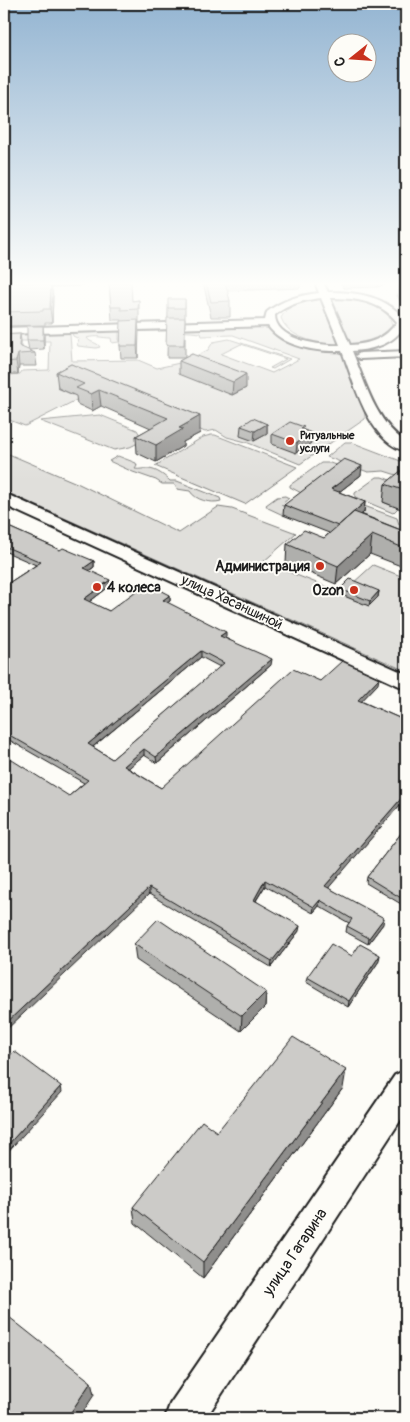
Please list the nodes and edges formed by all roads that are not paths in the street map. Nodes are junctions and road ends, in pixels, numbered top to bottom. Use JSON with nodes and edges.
{"nodes":[{"id":1,"x":328,"y":348,"type":"edge"},
{"id":2,"x":347,"y":348,"type":"edge"},
{"id":3,"x":361,"y":348,"type":"edge"},
{"id":4,"x":349,"y":352,"type":"junction"},
{"id":5,"x":406,"y":354,"type":"edge"},
{"id":6,"x":406,"y":446,"type":"edge"},
{"id":7,"x":4,"y":498,"type":"edge"},
{"id":8,"x":406,"y":682,"type":"edge"},
{"id":9,"x":406,"y":1084,"type":"edge"},
{"id":10,"x":184,"y":1418,"type":"edge"}],
"edges":[{"from":1,"to":4,"type":"street"},
{"from":2,"to":4,"type":"street"},
{"from":3,"to":4,"type":"street"},
{"from":4,"to":5,"type":"street"},
{"from":4,"to":6,"type":"street"},
{"from":7,"to":8,"type":"street","name":"улица Хасаншиной"},
{"from":9,"to":10,"type":"street","name":"улица Гагарина"}]}
